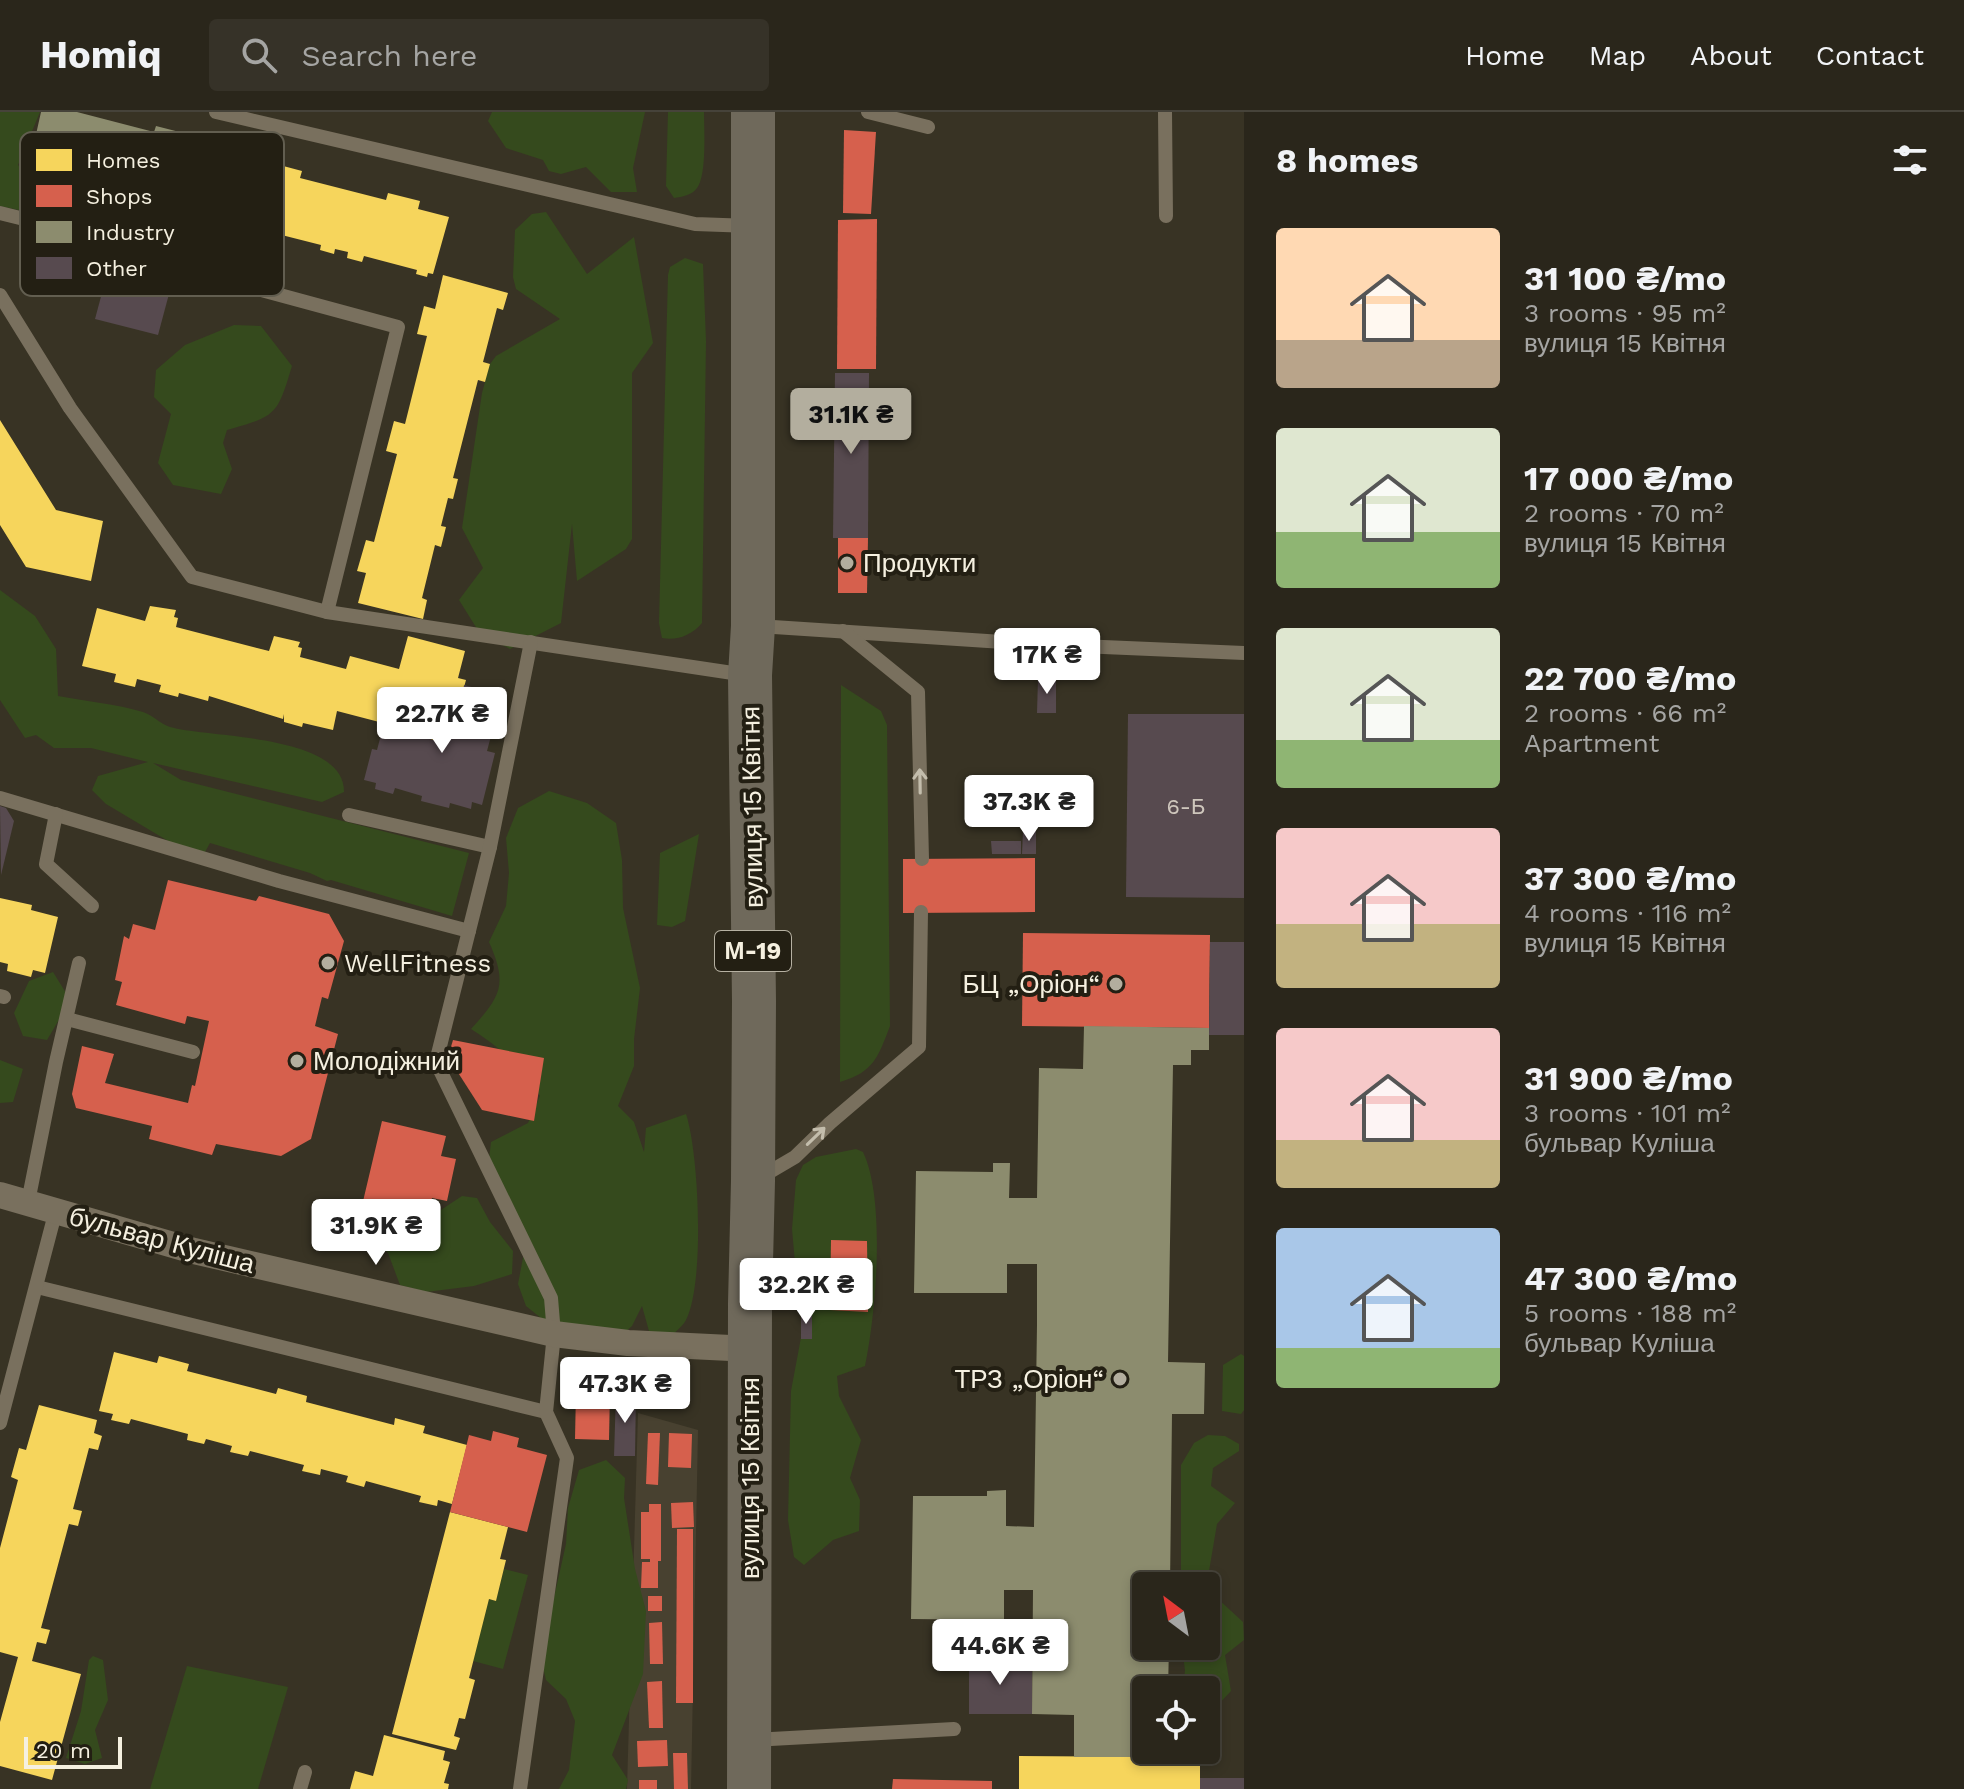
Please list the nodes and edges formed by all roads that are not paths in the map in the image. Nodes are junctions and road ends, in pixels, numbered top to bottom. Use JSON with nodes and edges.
{"nodes":[{"id":1,"x":216,"y":112,"type":"edge"},
{"id":2,"x":753,"y":112,"type":"edge"},
{"id":3,"x":868,"y":112,"type":"edge"},
{"id":4,"x":1165,"y":112,"type":"edge"},
{"id":5,"x":928,"y":127,"type":"dead end"},
{"id":6,"x":0,"y":213,"type":"edge"},
{"id":7,"x":1166,"y":216,"type":"dead end"},
{"id":8,"x":20,"y":218,"type":"edge"},
{"id":9,"x":753,"y":226,"type":"junction"},
{"id":10,"x":0,"y":295,"type":"edge"},
{"id":11,"x":283,"y":296,"type":"edge"},
{"id":12,"x":327,"y":612,"type":"junction"},
{"id":13,"x":753,"y":626,"type":"junction"},
{"id":14,"x":843,"y":631,"type":"junction"},
{"id":15,"x":531,"y":642,"type":"junction"},
{"id":16,"x":1244,"y":653,"type":"edge"},
{"id":17,"x":750,"y":675,"type":"junction"},
{"id":18,"x":0,"y":798,"type":"edge"},
{"id":19,"x":56,"y":814,"type":"junction"},
{"id":20,"x":349,"y":815,"type":"dead end"},
{"id":21,"x":490,"y":847,"type":"junction"},
{"id":22,"x":922,"y":859,"type":"dead end"},
{"id":23,"x":92,"y":906,"type":"dead end"},
{"id":24,"x":921,"y":912,"type":"dead end"},
{"id":25,"x":469,"y":931,"type":"junction"},
{"id":26,"x":79,"y":963,"type":"dead end"},
{"id":27,"x":67,"y":1019,"type":"junction"},
{"id":28,"x":193,"y":1052,"type":"dead end"},
{"id":29,"x":753,"y":1181,"type":"junction"},
{"id":30,"x":0,"y":1195,"type":"edge"},
{"id":31,"x":28,"y":1202,"type":"junction"},
{"id":32,"x":56,"y":1210,"type":"junction"},
{"id":33,"x":37,"y":1287,"type":"junction"},
{"id":34,"x":554,"y":1334,"type":"junction"},
{"id":35,"x":751,"y":1349,"type":"junction"},
{"id":36,"x":546,"y":1412,"type":"junction"},
{"id":37,"x":0,"y":1423,"type":"edge"},
{"id":38,"x":954,"y":1729,"type":"dead end"},
{"id":39,"x":750,"y":1741,"type":"junction"},
{"id":40,"x":305,"y":1772,"type":"dead end"},
{"id":41,"x":300,"y":1789,"type":"edge"},
{"id":42,"x":520,"y":1789,"type":"edge"},
{"id":43,"x":749,"y":1789,"type":"edge"}],
"edges":[{"from":1,"to":9,"type":"lane"},
{"from":2,"to":9,"type":"highway","name":"вулиця 15 Квітня","number":"М-19"},
{"from":3,"to":5,"type":"lane"},
{"from":4,"to":7,"type":"lane"},
{"from":6,"to":8,"type":"lane"},
{"from":9,"to":13,"type":"highway","name":"вулиця 15 Квітня","number":"М-19"},
{"from":10,"to":12,"type":"lane"},
{"from":11,"to":12,"type":"lane"},
{"from":12,"to":15,"type":"lane"},
{"from":13,"to":14,"type":"lane"},
{"from":13,"to":17,"type":"highway","name":"вулиця 15 Квітня","number":"М-19"},
{"from":14,"to":16,"type":"lane"},
{"from":22,"to":14,"type":"lane","one_way":true},
{"from":15,"to":17,"type":"lane"},
{"from":15,"to":21,"type":"lane"},
{"from":17,"to":29,"type":"highway","name":"вулиця 15 Квітня","number":"М-19"},
{"from":18,"to":19,"type":"lane"},
{"from":19,"to":23,"type":"lane"},
{"from":19,"to":25,"type":"lane"},
{"from":20,"to":21,"type":"lane"},
{"from":21,"to":25,"type":"lane"},
{"from":29,"to":24,"type":"lane","one_way":true},
{"from":25,"to":34,"type":"lane"},
{"from":26,"to":27,"type":"lane"},
{"from":27,"to":28,"type":"lane"},
{"from":27,"to":31,"type":"lane"},
{"from":29,"to":35,"type":"highway","name":"вулиця 15 Квітня","number":"М-19"},
{"from":30,"to":31,"type":"street","name":"бульвар Куліша"},
{"from":31,"to":32,"type":"street","name":"бульвар Куліша"},
{"from":32,"to":33,"type":"lane"},
{"from":32,"to":34,"type":"street","name":"бульвар Куліша"},
{"from":33,"to":36,"type":"lane"},
{"from":33,"to":37,"type":"lane"},
{"from":34,"to":35,"type":"street","name":"бульвар Куліша"},
{"from":34,"to":36,"type":"lane"},
{"from":35,"to":39,"type":"highway","name":"вулиця 15 Квітня","number":"М-19"},
{"from":36,"to":42,"type":"lane"},
{"from":38,"to":39,"type":"lane"},
{"from":39,"to":43,"type":"highway","name":"вулиця 15 Квітня","number":"М-19"},
{"from":40,"to":41,"type":"lane"}]}
